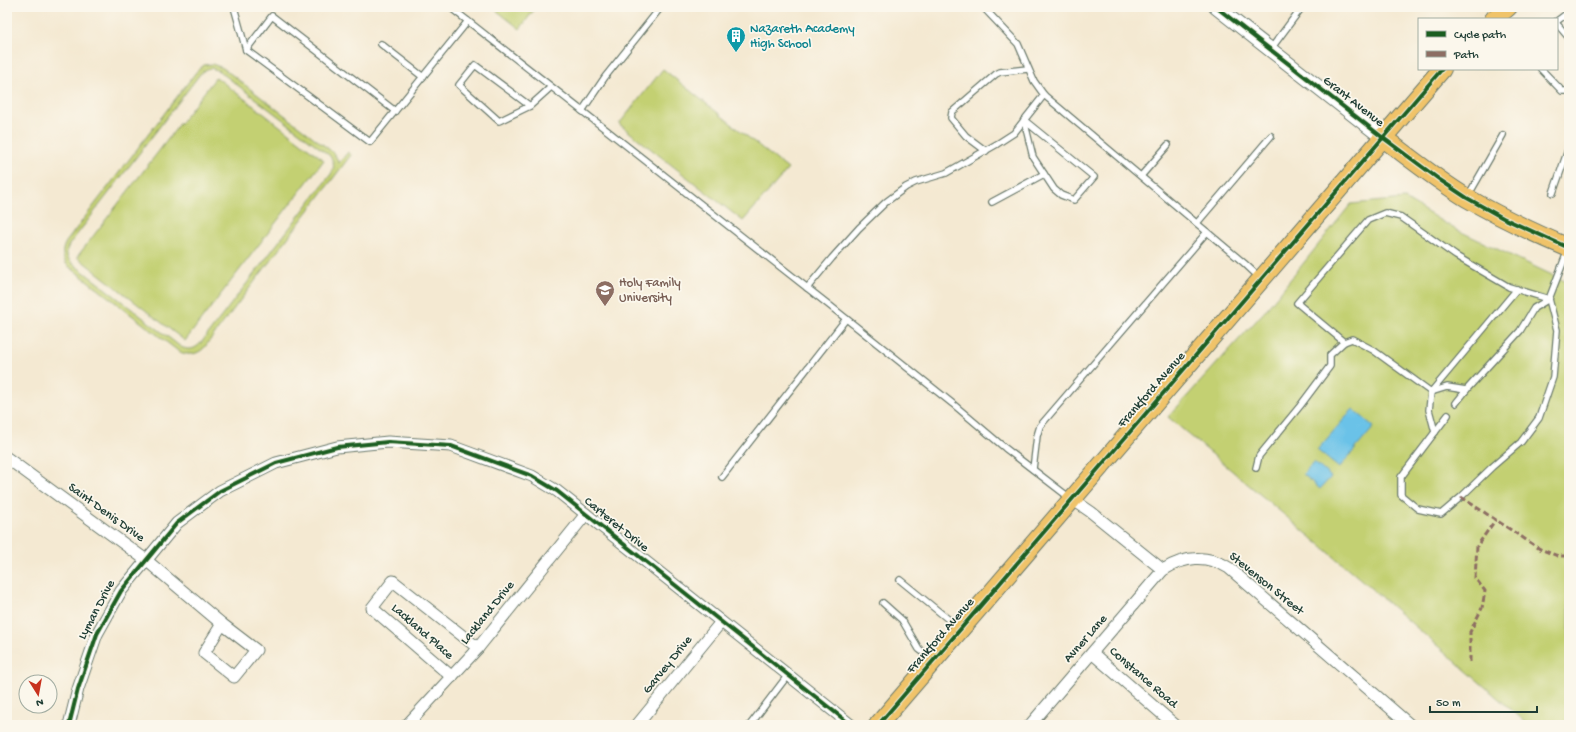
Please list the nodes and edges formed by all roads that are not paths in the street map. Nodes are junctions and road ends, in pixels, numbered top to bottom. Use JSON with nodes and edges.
{"nodes":[{"id":1,"x":234,"y":7,"type":"edge"},
{"id":2,"x":450,"y":7,"type":"edge"},
{"id":3,"x":661,"y":7,"type":"edge"},
{"id":4,"x":983,"y":7,"type":"edge"},
{"id":5,"x":1216,"y":7,"type":"edge"},
{"id":6,"x":1302,"y":7,"type":"edge"},
{"id":7,"x":1508,"y":7,"type":"edge"},
{"id":8,"x":1569,"y":12,"type":"edge"},
{"id":9,"x":1495,"y":18,"type":"edge"},
{"id":10,"x":1558,"y":20,"type":"edge"},
{"id":11,"x":468,"y":22,"type":"junction"},
{"id":12,"x":1558,"y":25,"type":"edge"},
{"id":13,"x":1569,"y":38,"type":"edge"},
{"id":14,"x":381,"y":44,"type":"dead end"},
{"id":15,"x":246,"y":50,"type":"junction"},
{"id":16,"x":1270,"y":50,"type":"junction"},
{"id":17,"x":1028,"y":69,"type":"junction"},
{"id":18,"x":1441,"y":70,"type":"edge"},
{"id":19,"x":1542,"y":70,"type":"edge"},
{"id":20,"x":423,"y":77,"type":"junction"},
{"id":21,"x":551,"y":86,"type":"junction"},
{"id":22,"x":1569,"y":91,"type":"edge"},
{"id":23,"x":1044,"y":95,"type":"junction"},
{"id":24,"x":530,"y":106,"type":"junction"},
{"id":25,"x":395,"y":111,"type":"junction"},
{"id":26,"x":582,"y":111,"type":"junction"},
{"id":27,"x":1024,"y":120,"type":"junction"},
{"id":28,"x":1503,"y":135,"type":"dead end"},
{"id":29,"x":1271,"y":136,"type":"dead end"},
{"id":30,"x":1382,"y":137,"type":"junction"},
{"id":31,"x":1168,"y":145,"type":"dead end"},
{"id":32,"x":1569,"y":147,"type":"edge"},
{"id":33,"x":986,"y":151,"type":"junction"},
{"id":34,"x":1044,"y":174,"type":"junction"},
{"id":35,"x":1141,"y":176,"type":"junction"},
{"id":36,"x":1553,"y":193,"type":"dead end"},
{"id":37,"x":1467,"y":198,"type":"junction"},
{"id":38,"x":992,"y":202,"type":"dead end"},
{"id":39,"x":1197,"y":223,"type":"junction"},
{"id":40,"x":1207,"y":232,"type":"junction"},
{"id":41,"x":1569,"y":248,"type":"edge"},
{"id":42,"x":1261,"y":279,"type":"junction"},
{"id":43,"x":807,"y":288,"type":"junction"},
{"id":44,"x":1517,"y":289,"type":"junction"},
{"id":45,"x":1549,"y":298,"type":"junction"},
{"id":46,"x":846,"y":319,"type":"junction"},
{"id":47,"x":1344,"y":342,"type":"junction"},
{"id":48,"x":1466,"y":390,"type":"junction"},
{"id":49,"x":1430,"y":392,"type":"junction"},
{"id":50,"x":1456,"y":404,"type":"dead end"},
{"id":51,"x":1448,"y":415,"type":"dead end"},
{"id":52,"x":1435,"y":432,"type":"junction"},
{"id":53,"x":7,"y":458,"type":"edge"},
{"id":54,"x":1256,"y":468,"type":"dead end"},
{"id":55,"x":1033,"y":469,"type":"junction"},
{"id":56,"x":722,"y":477,"type":"dead end"},
{"id":57,"x":1072,"y":499,"type":"junction"},
{"id":58,"x":586,"y":514,"type":"junction"},
{"id":59,"x":146,"y":560,"type":"junction"},
{"id":60,"x":1163,"y":570,"type":"junction"},
{"id":61,"x":900,"y":580,"type":"dead end"},
{"id":62,"x":883,"y":603,"type":"dead end"},
{"id":63,"x":721,"y":622,"type":"junction"},
{"id":64,"x":222,"y":624,"type":"junction"},
{"id":65,"x":960,"y":629,"type":"junction"},
{"id":66,"x":478,"y":648,"type":"junction"},
{"id":67,"x":1092,"y":653,"type":"junction"},
{"id":68,"x":933,"y":660,"type":"junction"},
{"id":69,"x":788,"y":675,"type":"junction"},
{"id":70,"x":452,"y":677,"type":"junction"},
{"id":71,"x":69,"y":725,"type":"edge"},
{"id":72,"x":407,"y":725,"type":"edge"},
{"id":73,"x":636,"y":725,"type":"edge"},
{"id":74,"x":750,"y":725,"type":"edge"},
{"id":75,"x":851,"y":725,"type":"edge"},
{"id":76,"x":878,"y":725,"type":"edge"},
{"id":77,"x":1030,"y":725,"type":"edge"},
{"id":78,"x":1175,"y":725,"type":"edge"},
{"id":79,"x":1410,"y":725,"type":"edge"}],
"edges":[{"from":1,"to":15,"type":"lane"},
{"from":2,"to":11,"type":"lane"},
{"from":3,"to":26,"type":"lane"},
{"from":4,"to":17,"type":"lane"},
{"from":5,"to":16,"type":"street","name":"Grant Avenue"},
{"from":6,"to":16,"type":"lane"},
{"from":7,"to":9,"type":"main road"},
{"from":8,"to":10,"type":"lane"},
{"from":11,"to":20,"type":"lane"},
{"from":11,"to":21,"type":"lane"},
{"from":12,"to":13,"type":"lane"},
{"from":14,"to":20,"type":"lane"},
{"from":15,"to":25,"type":"lane"},
{"from":15,"to":25,"type":"lane"},
{"from":16,"to":30,"type":"street","name":"Grant Avenue"},
{"from":17,"to":23,"type":"lane"},
{"from":17,"to":33,"type":"lane"},
{"from":18,"to":30,"type":"main road","name":"Frankford Avenue"},
{"from":19,"to":22,"type":"lane"},
{"from":20,"to":25,"type":"lane"},
{"from":21,"to":24,"type":"lane"},
{"from":21,"to":26,"type":"lane"},
{"from":23,"to":27,"type":"lane"},
{"from":23,"to":35,"type":"lane"},
{"from":24,"to":24,"type":"lane"},
{"from":26,"to":43,"type":"lane"},
{"from":27,"to":33,"type":"lane"},
{"from":27,"to":34,"type":"lane"},
{"from":27,"to":34,"type":"lane"},
{"from":28,"to":37,"type":"lane"},
{"from":29,"to":39,"type":"lane"},
{"from":30,"to":37,"type":"main road","name":"Grant Avenue"},
{"from":30,"to":42,"type":"main road","name":"Frankford Avenue"},
{"from":31,"to":35,"type":"lane"},
{"from":32,"to":36,"type":"lane"},
{"from":33,"to":43,"type":"lane"},
{"from":34,"to":38,"type":"lane"},
{"from":35,"to":39,"type":"lane"},
{"from":37,"to":41,"type":"main road","name":"Grant Avenue"},
{"from":39,"to":40,"type":"lane"},
{"from":40,"to":42,"type":"lane"},
{"from":40,"to":55,"type":"lane"},
{"from":41,"to":45,"type":"lane"},
{"from":42,"to":57,"type":"main road","name":"Frankford Avenue"},
{"from":43,"to":46,"type":"lane"},
{"from":44,"to":45,"type":"lane"},
{"from":44,"to":47,"type":"lane"},
{"from":44,"to":49,"type":"lane"},
{"from":45,"to":48,"type":"lane"},
{"from":45,"to":52,"type":"lane"},
{"from":46,"to":55,"type":"lane"},
{"from":46,"to":56,"type":"lane"},
{"from":47,"to":49,"type":"lane"},
{"from":47,"to":54,"type":"lane"},
{"from":48,"to":49,"type":"lane"},
{"from":48,"to":50,"type":"lane"},
{"from":49,"to":52,"type":"lane"},
{"from":51,"to":52,"type":"lane"},
{"from":53,"to":59,"type":"street","name":"Saint Denis Drive"},
{"from":55,"to":57,"type":"lane"},
{"from":57,"to":60,"type":"street"},
{"from":57,"to":65,"type":"main road","name":"Frankford Avenue"},
{"from":58,"to":59,"type":"street","name":"Carteret Drive"},
{"from":58,"to":63,"type":"street","name":"Carteret Drive"},
{"from":58,"to":66,"type":"street","name":"Lackland Drive"},
{"from":59,"to":64,"type":"street","name":"Saint Denis Drive"},
{"from":59,"to":71,"type":"street","name":"Lyman Drive"},
{"from":60,"to":67,"type":"street","name":"Avner Lane"},
{"from":60,"to":79,"type":"street","name":"Stevenson Street"},
{"from":61,"to":65,"type":"lane"},
{"from":62,"to":68,"type":"lane"},
{"from":63,"to":69,"type":"street","name":"Carteret Drive"},
{"from":63,"to":73,"type":"street","name":"Garvey Drive"},
{"from":64,"to":64,"type":"street","name":"Saint Denis Drive"},
{"from":65,"to":68,"type":"main road","name":"Frankford Avenue"},
{"from":66,"to":70,"type":"street","name":"Lackland Drive"},
{"from":66,"to":70,"type":"street","name":"Lackland Place"},
{"from":67,"to":77,"type":"street","name":"Avner Lane"},
{"from":67,"to":78,"type":"street","name":"Constance Road"},
{"from":68,"to":76,"type":"main road","name":"Frankford Avenue"},
{"from":69,"to":74,"type":"lane"},
{"from":69,"to":75,"type":"street","name":"Carteret Drive"},
{"from":70,"to":72,"type":"street","name":"Lackland Drive"}]}
